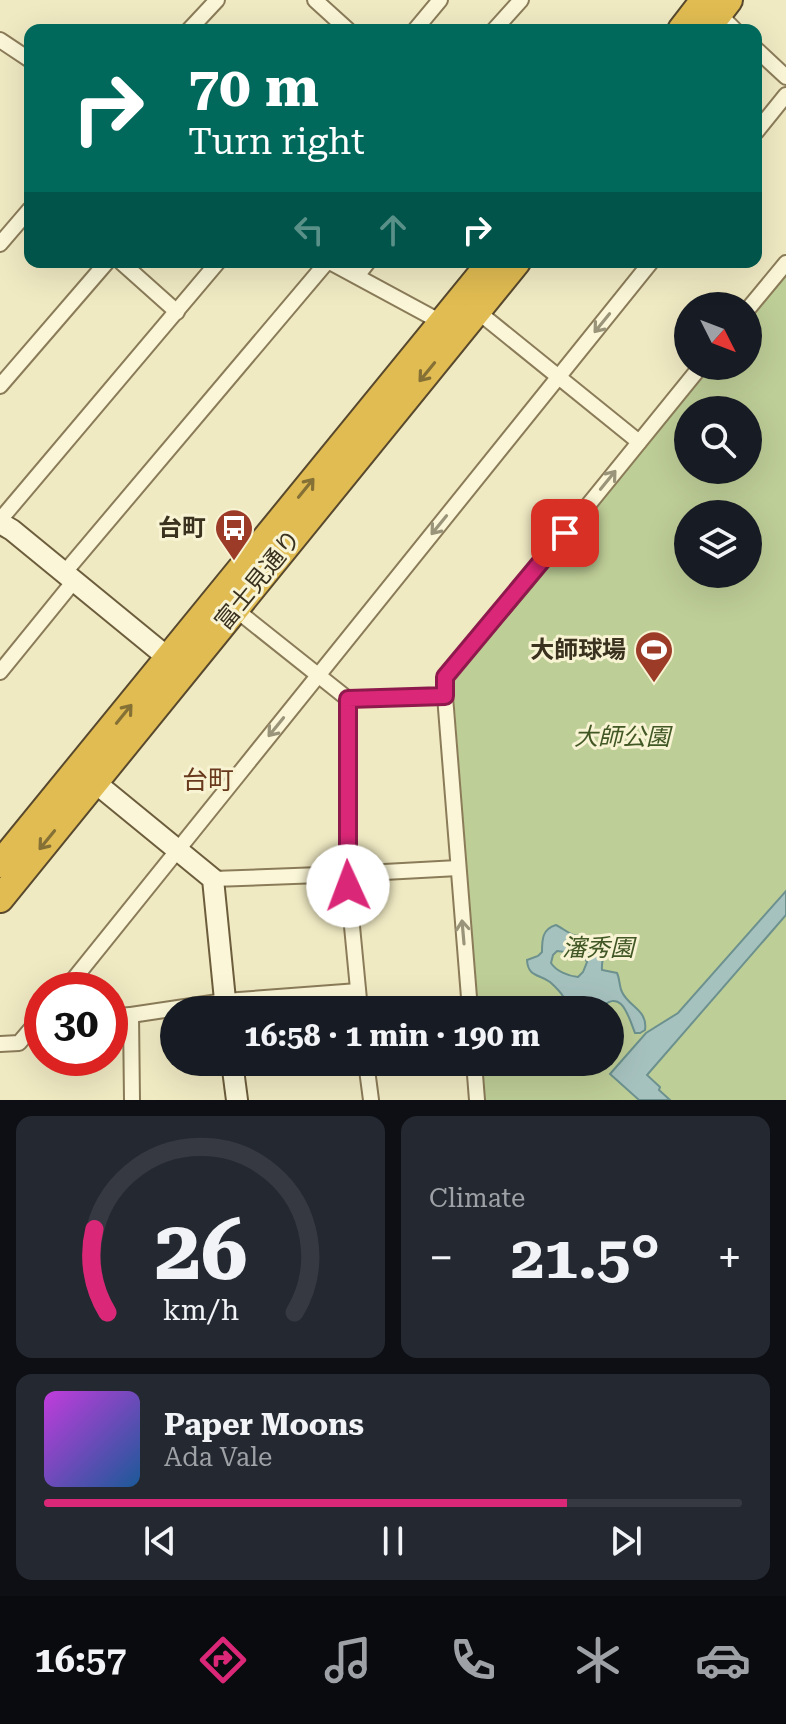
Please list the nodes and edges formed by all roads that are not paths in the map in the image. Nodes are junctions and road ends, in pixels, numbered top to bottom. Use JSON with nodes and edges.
{"nodes":[{"id":1,"x":217,"y":0,"type":"edge"},
{"id":2,"x":315,"y":0,"type":"edge"},
{"id":3,"x":440,"y":0,"type":"edge"},
{"id":4,"x":521,"y":0,"type":"edge"},
{"id":5,"x":717,"y":12,"type":"edge"},
{"id":6,"x":195,"y":24,"type":"edge"},
{"id":7,"x":341,"y":24,"type":"edge"},
{"id":8,"x":420,"y":24,"type":"edge"},
{"id":9,"x":499,"y":24,"type":"edge"},
{"id":10,"x":693,"y":24,"type":"edge"},
{"id":11,"x":0,"y":40,"type":"edge"},
{"id":12,"x":762,"y":55,"type":"edge"},
{"id":13,"x":24,"y":56,"type":"edge"},
{"id":14,"x":786,"y":77,"type":"edge"},
{"id":15,"x":786,"y":95,"type":"edge"},
{"id":16,"x":762,"y":125,"type":"edge"},
{"id":17,"x":24,"y":216,"type":"edge"},
{"id":18,"x":0,"y":244,"type":"edge"},
{"id":19,"x":786,"y":263,"type":"edge"},
{"id":20,"x":102,"y":268,"type":"edge"},
{"id":21,"x":128,"y":268,"type":"edge"},
{"id":22,"x":213,"y":268,"type":"edge"},
{"id":23,"x":323,"y":268,"type":"edge"},
{"id":24,"x":340,"y":268,"type":"edge"},
{"id":25,"x":363,"y":268,"type":"edge"},
{"id":26,"x":486,"y":268,"type":"edge"},
{"id":27,"x":512,"y":268,"type":"edge"},
{"id":28,"x":646,"y":268,"type":"edge"},
{"id":29,"x":357,"y":276,"type":"junction"},
{"id":30,"x":762,"y":292,"type":"edge"},
{"id":31,"x":477,"y":311,"type":"junction"},
{"id":32,"x":177,"y":312,"type":"junction"},
{"id":33,"x":441,"y":322,"type":"junction"},
{"id":34,"x":559,"y":376,"type":"junction"},
{"id":35,"x":690,"y":380,"type":"edge"},
{"id":36,"x":0,"y":386,"type":"edge"},
{"id":37,"x":639,"y":442,"type":"junction"},
{"id":38,"x":0,"y":521,"type":"edge"},
{"id":39,"x":69,"y":576,"type":"junction"},
{"id":40,"x":235,"y":609,"type":"junction"},
{"id":41,"x":176,"y":664,"type":"junction"},
{"id":42,"x":0,"y":672,"type":"edge"},
{"id":43,"x":318,"y":675,"type":"junction"},
{"id":44,"x":445,"y":696,"type":"junction"},
{"id":45,"x":348,"y":699,"type":"junction"},
{"id":46,"x":87,"y":776,"type":"junction"},
{"id":47,"x":177,"y":849,"type":"junction"},
{"id":48,"x":0,"y":864,"type":"edge"},
{"id":49,"x":458,"y":868,"type":"junction"},
{"id":50,"x":347,"y":874,"type":"junction"},
{"id":51,"x":213,"y":879,"type":"junction"},
{"id":52,"x":0,"y":899,"type":"edge"},
{"id":53,"x":84,"y":972,"type":"edge"},
{"id":54,"x":358,"y":991,"type":"junction"},
{"id":55,"x":225,"y":996,"type":"edge"},
{"id":56,"x":311,"y":996,"type":"edge"},
{"id":57,"x":359,"y":996,"type":"edge"},
{"id":58,"x":469,"y":996,"type":"edge"},
{"id":59,"x":160,"y":1012,"type":"edge"},
{"id":60,"x":128,"y":1015,"type":"edge"},
{"id":61,"x":131,"y":1015,"type":"junction"},
{"id":62,"x":24,"y":1037,"type":"edge"},
{"id":63,"x":0,"y":1044,"type":"edge"},
{"id":64,"x":234,"y":1076,"type":"edge"},
{"id":65,"x":368,"y":1076,"type":"edge"},
{"id":66,"x":475,"y":1076,"type":"edge"},
{"id":67,"x":132,"y":1100,"type":"edge"},
{"id":68,"x":237,"y":1100,"type":"edge"},
{"id":69,"x":371,"y":1100,"type":"edge"},
{"id":70,"x":477,"y":1100,"type":"edge"}],
"edges":[{"from":1,"to":6,"type":"street"},
{"from":2,"to":7,"type":"street"},
{"from":3,"to":8,"type":"street"},
{"from":4,"to":9,"type":"street"},
{"from":5,"to":10,"type":"highway"},
{"from":11,"to":13,"type":"street"},
{"from":12,"to":14,"type":"street"},
{"from":15,"to":16,"type":"street"},
{"from":17,"to":18,"type":"street"},
{"from":19,"to":30,"type":"street"},
{"from":20,"to":36,"type":"street"},
{"from":21,"to":32,"type":"street"},
{"from":22,"to":32,"type":"street"},
{"from":23,"to":39,"type":"street"},
{"from":24,"to":29,"type":"street"},
{"from":25,"to":29,"type":"street"},
{"from":26,"to":33,"type":"highway","name":"富士見通り"},
{"from":27,"to":31,"type":"highway","name":"富士見通り"},
{"from":28,"to":34,"type":"street","one_way":true},
{"from":29,"to":33,"type":"street"},
{"from":31,"to":33,"type":"street"},
{"from":31,"to":34,"type":"street"},
{"from":31,"to":40,"type":"highway","name":"富士見通り","one_way":true},
{"from":32,"to":38,"type":"street"},
{"from":41,"to":33,"type":"highway","name":"富士見通り","one_way":true},
{"from":34,"to":37,"type":"street"},
{"from":34,"to":43,"type":"street","one_way":true},
{"from":35,"to":37,"type":"street"},
{"from":44,"to":37,"type":"street","one_way":true},
{"from":38,"to":39,"type":"street"},
{"from":39,"to":41,"type":"street"},
{"from":39,"to":42,"type":"street"},
{"from":40,"to":41,"type":"highway","name":"富士見通り"},
{"from":40,"to":43,"type":"street"},
{"from":41,"to":46,"type":"highway","name":"富士見通り"},
{"from":43,"to":45,"type":"street"},
{"from":43,"to":47,"type":"street","one_way":true},
{"from":44,"to":45,"type":"street"},
{"from":44,"to":49,"type":"street"},
{"from":45,"to":50,"type":"street"},
{"from":46,"to":47,"type":"street"},
{"from":46,"to":48,"type":"highway","name":"富士見通り"},
{"from":46,"to":52,"type":"highway","name":"富士見通り","one_way":true},
{"from":47,"to":51,"type":"street"},
{"from":47,"to":53,"type":"street"},
{"from":49,"to":50,"type":"street"},
{"from":58,"to":49,"type":"street","one_way":true},
{"from":50,"to":51,"type":"street"},
{"from":50,"to":54,"type":"street"},
{"from":51,"to":55,"type":"street"},
{"from":54,"to":56,"type":"street"},
{"from":54,"to":57,"type":"street"},
{"from":59,"to":61,"type":"street"},
{"from":60,"to":61,"type":"street"},
{"from":61,"to":67,"type":"street"},
{"from":62,"to":63,"type":"street"},
{"from":64,"to":68,"type":"street"},
{"from":65,"to":69,"type":"street"},
{"from":66,"to":70,"type":"street"}]}
